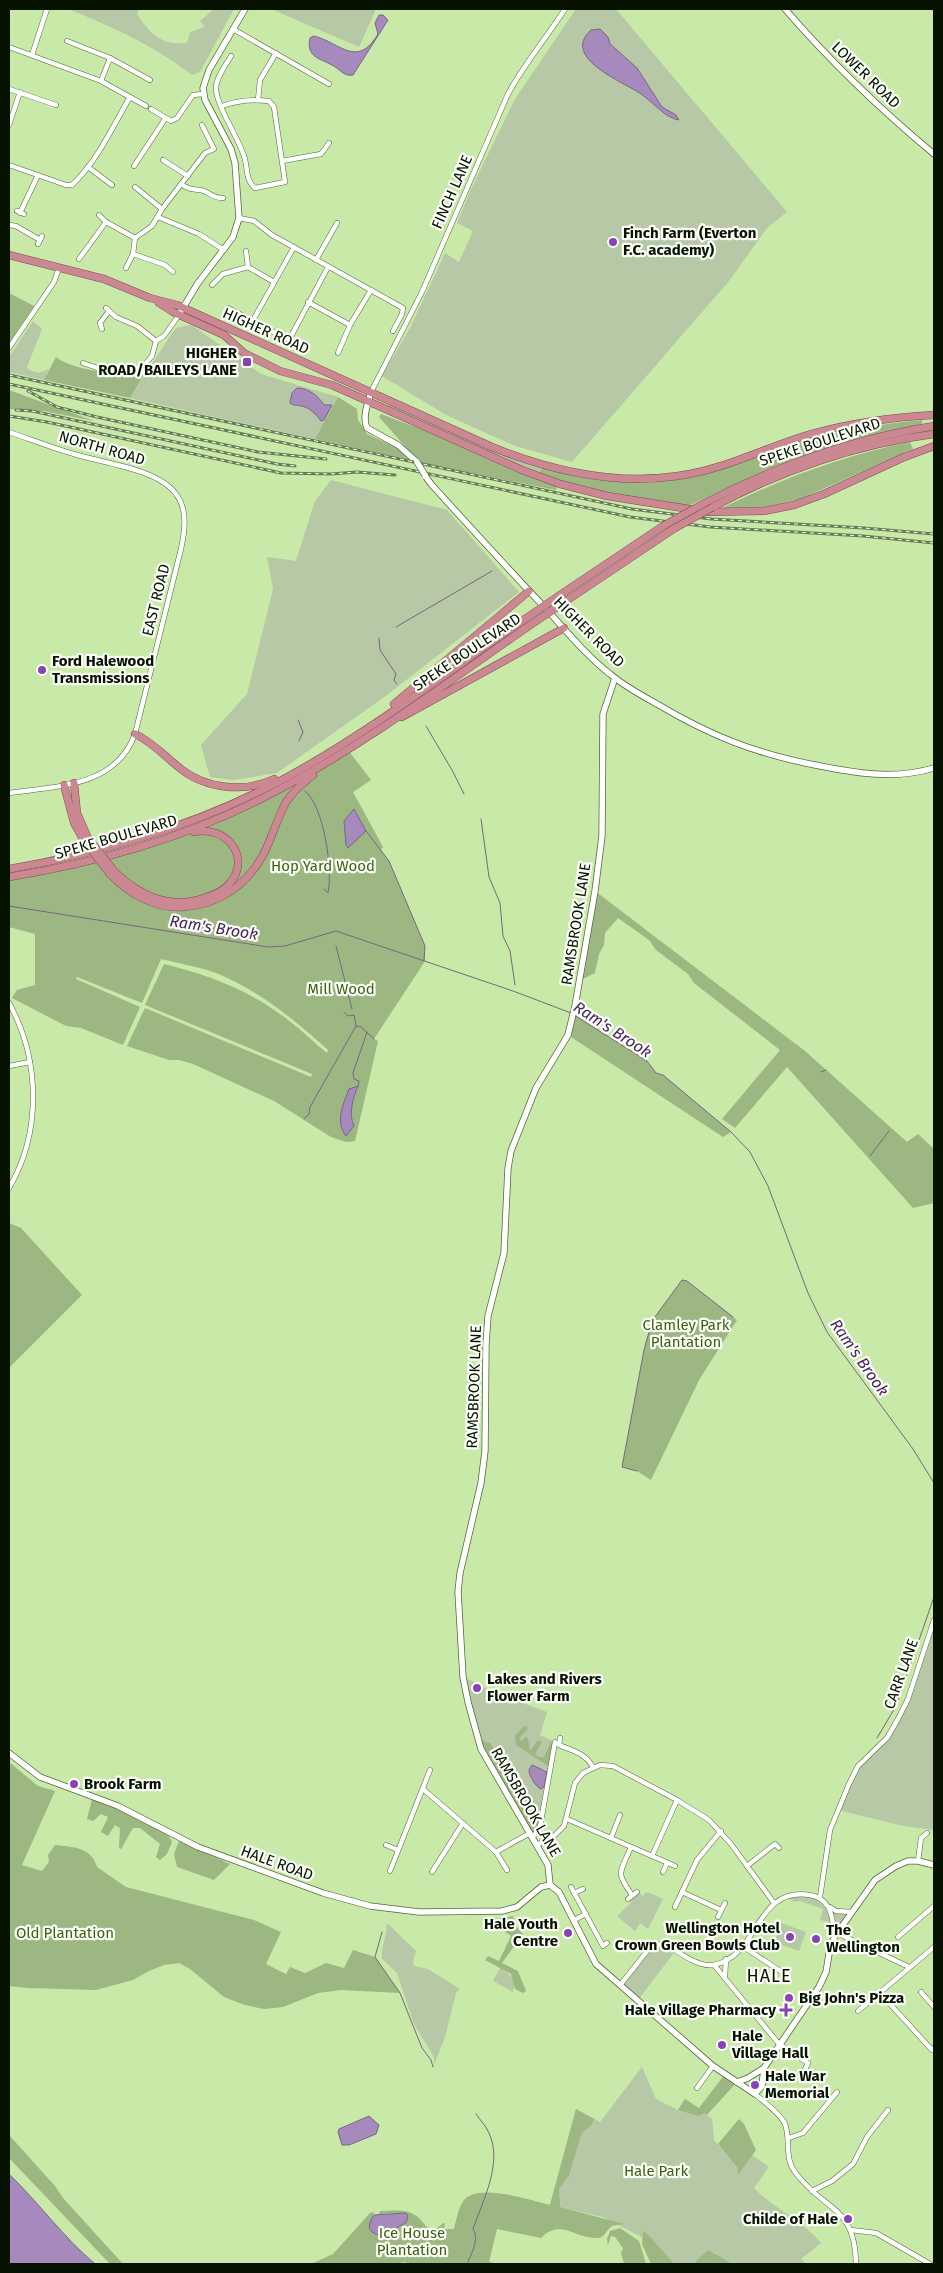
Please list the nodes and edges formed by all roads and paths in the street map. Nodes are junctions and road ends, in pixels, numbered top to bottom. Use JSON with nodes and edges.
{"nodes":[{"id":1,"x":47,"y":9,"type":"edge"},
{"id":2,"x":244,"y":9,"type":"edge"},
{"id":3,"x":565,"y":9,"type":"edge"},
{"id":4,"x":784,"y":9,"type":"edge"},
{"id":5,"x":233,"y":29,"type":"junction"},
{"id":6,"x":67,"y":41,"type":"dead end"},
{"id":7,"x":9,"y":47,"type":"edge"},
{"id":8,"x":276,"y":53,"type":"junction"},
{"id":9,"x":32,"y":55,"type":"junction"},
{"id":10,"x":231,"y":56,"type":"dead end"},
{"id":11,"x":110,"y":58,"type":"junction"},
{"id":12,"x":150,"y":80,"type":"dead end"},
{"id":13,"x":100,"y":81,"type":"junction"},
{"id":14,"x":329,"y":84,"type":"dead end"},
{"id":15,"x":9,"y":89,"type":"edge"},
{"id":16,"x":20,"y":92,"type":"junction"},
{"id":17,"x":203,"y":94,"type":"junction"},
{"id":18,"x":130,"y":96,"type":"junction"},
{"id":19,"x":258,"y":100,"type":"junction"},
{"id":20,"x":56,"y":105,"type":"dead end"},
{"id":21,"x":222,"y":106,"type":"junction"},
{"id":22,"x":164,"y":119,"type":"junction"},
{"id":23,"x":9,"y":125,"type":"edge"},
{"id":24,"x":202,"y":125,"type":"dead end"},
{"id":25,"x":329,"y":143,"type":"dead end"},
{"id":26,"x":934,"y":154,"type":"edge"},
{"id":27,"x":162,"y":160,"type":"dead end"},
{"id":28,"x":282,"y":161,"type":"junction"},
{"id":29,"x":9,"y":165,"type":"edge"},
{"id":30,"x":134,"y":166,"type":"dead end"},
{"id":31,"x":88,"y":167,"type":"junction"},
{"id":32,"x":38,"y":175,"type":"junction"},
{"id":33,"x":188,"y":176,"type":"junction"},
{"id":34,"x":181,"y":184,"type":"junction"},
{"id":35,"x":112,"y":185,"type":"dead end"},
{"id":36,"x":135,"y":187,"type":"dead end"},
{"id":37,"x":223,"y":198,"type":"dead end"},
{"id":38,"x":162,"y":209,"type":"junction"},
{"id":39,"x":20,"y":213,"type":"dead end"},
{"id":40,"x":99,"y":215,"type":"dead end"},
{"id":41,"x":158,"y":217,"type":"junction"},
{"id":42,"x":240,"y":218,"type":"junction"},
{"id":43,"x":106,"y":222,"type":"junction"},
{"id":44,"x":337,"y":223,"type":"dead end"},
{"id":45,"x":9,"y":225,"type":"edge"},
{"id":46,"x":136,"y":238,"type":"junction"},
{"id":47,"x":40,"y":240,"type":"dead end"},
{"id":48,"x":294,"y":246,"type":"junction"},
{"id":49,"x":224,"y":250,"type":"junction"},
{"id":50,"x":246,"y":251,"type":"dead end"},
{"id":51,"x":132,"y":254,"type":"junction"},
{"id":52,"x":9,"y":255,"type":"edge"},
{"id":53,"x":79,"y":259,"type":"dead end"},
{"id":54,"x":316,"y":260,"type":"junction"},
{"id":55,"x":248,"y":267,"type":"junction"},
{"id":56,"x":328,"y":267,"type":"junction"},
{"id":57,"x":58,"y":268,"type":"junction"},
{"id":58,"x":126,"y":268,"type":"dead end"},
{"id":59,"x":173,"y":272,"type":"dead end"},
{"id":60,"x":274,"y":282,"type":"junction"},
{"id":61,"x":212,"y":285,"type":"dead end"},
{"id":62,"x":371,"y":290,"type":"junction"},
{"id":63,"x":308,"y":302,"type":"junction"},
{"id":64,"x":228,"y":308,"type":"dead end"},
{"id":65,"x":181,"y":311,"type":"junction"},
{"id":66,"x":252,"y":322,"type":"junction"},
{"id":67,"x":350,"y":325,"type":"junction"},
{"id":68,"x":102,"y":329,"type":"dead end"},
{"id":69,"x":393,"y":331,"type":"dead end"},
{"id":70,"x":156,"y":341,"type":"junction"},
{"id":71,"x":9,"y":348,"type":"edge"},
{"id":72,"x":338,"y":353,"type":"dead end"},
{"id":73,"x":83,"y":364,"type":"dead end"},
{"id":74,"x":371,"y":392,"type":"junction"},
{"id":75,"x":368,"y":401,"type":"junction"},
{"id":76,"x":934,"y":415,"type":"edge"},
{"id":77,"x":934,"y":426,"type":"edge"},
{"id":78,"x":9,"y":432,"type":"edge"},
{"id":79,"x":934,"y":434,"type":"edge"},
{"id":80,"x":934,"y":446,"type":"edge"},
{"id":81,"x":180,"y":500,"type":"joint"},
{"id":82,"x":529,"y":591,"type":"junction"},
{"id":83,"x":564,"y":628,"type":"junction"},
{"id":84,"x":615,"y":678,"type":"junction"},
{"id":85,"x":368,"y":727,"type":"junction"},
{"id":86,"x":135,"y":734,"type":"junction"},
{"id":87,"x":366,"y":738,"type":"junction"},
{"id":88,"x":341,"y":745,"type":"junction"},
{"id":89,"x":328,"y":762,"type":"junction"},
{"id":90,"x":934,"y":768,"type":"edge"},
{"id":91,"x":74,"y":783,"type":"junction"},
{"id":92,"x":64,"y":785,"type":"junction"},
{"id":93,"x":9,"y":793,"type":"edge"},
{"id":94,"x":86,"y":839,"type":"junction"},
{"id":95,"x":107,"y":857,"type":"junction"},
{"id":96,"x":9,"y":869,"type":"edge"},
{"id":97,"x":112,"y":872,"type":"junction"},
{"id":98,"x":9,"y":877,"type":"edge"},
{"id":99,"x":9,"y":1003,"type":"edge"},
{"id":100,"x":30,"y":1062,"type":"junction"},
{"id":101,"x":9,"y":1066,"type":"edge"},
{"id":102,"x":9,"y":1188,"type":"edge"},
{"id":103,"x":934,"y":1620,"type":"edge"},
{"id":104,"x":560,"y":1738,"type":"dead end"},
{"id":105,"x":557,"y":1746,"type":"junction"},
{"id":106,"x":9,"y":1753,"type":"edge"},
{"id":107,"x":593,"y":1767,"type":"junction"},
{"id":108,"x":430,"y":1770,"type":"dead end"},
{"id":109,"x":423,"y":1789,"type":"junction"},
{"id":110,"x":677,"y":1800,"type":"junction"},
{"id":111,"x":620,"y":1815,"type":"dead end"},
{"id":112,"x":566,"y":1820,"type":"junction"},
{"id":113,"x":463,"y":1822,"type":"junction"},
{"id":114,"x":721,"y":1831,"type":"junction"},
{"id":115,"x":927,"y":1833,"type":"dead end"},
{"id":116,"x":531,"y":1835,"type":"junction"},
{"id":117,"x":611,"y":1838,"type":"junction"},
{"id":118,"x":776,"y":1844,"type":"dead end"},
{"id":119,"x":386,"y":1845,"type":"dead end"},
{"id":120,"x":538,"y":1845,"type":"junction"},
{"id":121,"x":631,"y":1847,"type":"junction"},
{"id":122,"x":398,"y":1850,"type":"junction"},
{"id":123,"x":496,"y":1852,"type":"junction"},
{"id":124,"x":652,"y":1856,"type":"junction"},
{"id":125,"x":918,"y":1861,"type":"junction"},
{"id":126,"x":667,"y":1863,"type":"junction"},
{"id":127,"x":934,"y":1865,"type":"edge"},
{"id":128,"x":675,"y":1866,"type":"dead end"},
{"id":129,"x":747,"y":1866,"type":"junction"},
{"id":130,"x":507,"y":1870,"type":"dead end"},
{"id":131,"x":390,"y":1871,"type":"dead end"},
{"id":132,"x":432,"y":1872,"type":"dead end"},
{"id":133,"x":663,"y":1872,"type":"dead end"},
{"id":134,"x":550,"y":1885,"type":"junction"},
{"id":135,"x":571,"y":1887,"type":"dead end"},
{"id":136,"x":583,"y":1889,"type":"dead end"},
{"id":137,"x":682,"y":1892,"type":"junction"},
{"id":138,"x":574,"y":1894,"type":"junction"},
{"id":139,"x":820,"y":1897,"type":"junction"},
{"id":140,"x":628,"y":1899,"type":"dead end"},
{"id":141,"x":725,"y":1902,"type":"dead end"},
{"id":142,"x":774,"y":1903,"type":"junction"},
{"id":143,"x":934,"y":1906,"type":"edge"},
{"id":144,"x":676,"y":1907,"type":"dead end"},
{"id":145,"x":830,"y":1907,"type":"junction"},
{"id":146,"x":721,"y":1910,"type":"junction"},
{"id":147,"x":852,"y":1912,"type":"junction"},
{"id":148,"x":586,"y":1914,"type":"junction"},
{"id":149,"x":718,"y":1917,"type":"dead end"},
{"id":150,"x":574,"y":1920,"type":"junction"},
{"id":151,"x":836,"y":1934,"type":"junction"},
{"id":152,"x":898,"y":1936,"type":"dead end"},
{"id":153,"x":607,"y":1943,"type":"dead end"},
{"id":154,"x":742,"y":1946,"type":"junction"},
{"id":155,"x":934,"y":1947,"type":"edge"},
{"id":156,"x":726,"y":1959,"type":"junction"},
{"id":157,"x":714,"y":1965,"type":"junction"},
{"id":158,"x":909,"y":1967,"type":"junction"},
{"id":159,"x":785,"y":1974,"type":"dead end"},
{"id":160,"x":725,"y":1978,"type":"junction"},
{"id":161,"x":621,"y":1984,"type":"junction"},
{"id":162,"x":921,"y":1992,"type":"dead end"},
{"id":163,"x":880,"y":1993,"type":"junction"},
{"id":164,"x":934,"y":2007,"type":"edge"},
{"id":165,"x":858,"y":2011,"type":"dead end"},
{"id":166,"x":779,"y":2044,"type":"junction"},
{"id":167,"x":934,"y":2048,"type":"edge"},
{"id":168,"x":713,"y":2066,"type":"junction"},
{"id":169,"x":764,"y":2068,"type":"junction"},
{"id":170,"x":803,"y":2074,"type":"dead end"},
{"id":171,"x":737,"y":2082,"type":"junction"},
{"id":172,"x":697,"y":2088,"type":"dead end"},
{"id":173,"x":837,"y":2092,"type":"dead end"},
{"id":174,"x":755,"y":2094,"type":"junction"},
{"id":175,"x":888,"y":2110,"type":"dead end"},
{"id":176,"x":789,"y":2138,"type":"junction"},
{"id":177,"x":812,"y":2190,"type":"junction"},
{"id":178,"x":851,"y":2230,"type":"junction"},
{"id":179,"x":856,"y":2264,"type":"edge"},
{"id":180,"x":930,"y":2264,"type":"edge"}],
"edges":[{"from":1,"to":9,"type":"street"},
{"from":2,"to":5,"type":"street"},
{"from":3,"to":74,"type":"street","name":"FINCH LANE"},
{"from":4,"to":26,"type":"street","name":"LOWER ROAD"},
{"from":5,"to":8,"type":"street"},
{"from":5,"to":17,"type":"street"},
{"from":6,"to":11,"type":"street"},
{"from":7,"to":9,"type":"street"},
{"from":8,"to":14,"type":"street"},
{"from":8,"to":19,"type":"street"},
{"from":9,"to":13,"type":"street"},
{"from":10,"to":21,"type":"street"},
{"from":11,"to":12,"type":"street"},
{"from":11,"to":13,"type":"street"},
{"from":13,"to":18,"type":"street"},
{"from":15,"to":16,"type":"street"},
{"from":16,"to":20,"type":"street"},
{"from":16,"to":23,"type":"street"},
{"from":17,"to":22,"type":"street"},
{"from":17,"to":42,"type":"street"},
{"from":18,"to":22,"type":"street"},
{"from":18,"to":31,"type":"street"},
{"from":19,"to":21,"type":"street"},
{"from":19,"to":28,"type":"street"},
{"from":21,"to":28,"type":"street"},
{"from":22,"to":30,"type":"street"},
{"from":24,"to":33,"type":"street"},
{"from":25,"to":28,"type":"street"},
{"from":27,"to":33,"type":"street"},
{"from":29,"to":32,"type":"street"},
{"from":31,"to":32,"type":"street"},
{"from":31,"to":35,"type":"street"},
{"from":32,"to":39,"type":"street"},
{"from":33,"to":34,"type":"street"},
{"from":34,"to":37,"type":"street"},
{"from":34,"to":38,"type":"street"},
{"from":36,"to":38,"type":"street"},
{"from":38,"to":41,"type":"street"},
{"from":40,"to":43,"type":"street"},
{"from":41,"to":46,"type":"street"},
{"from":41,"to":49,"type":"street"},
{"from":42,"to":48,"type":"street"},
{"from":42,"to":49,"type":"street"},
{"from":43,"to":46,"type":"street"},
{"from":43,"to":53,"type":"street"},
{"from":44,"to":54,"type":"street"},
{"from":45,"to":47,"type":"street"},
{"from":46,"to":51,"type":"street"},
{"from":48,"to":54,"type":"street"},
{"from":48,"to":60,"type":"street"},
{"from":49,"to":65,"type":"street"},
{"from":50,"to":55,"type":"street"},
{"from":51,"to":58,"type":"street"},
{"from":51,"to":59,"type":"street"},
{"from":52,"to":57,"type":"highway","name":"HIGHER ROAD"},
{"from":54,"to":56,"type":"street"},
{"from":55,"to":60,"type":"street"},
{"from":55,"to":61,"type":"street"},
{"from":56,"to":62,"type":"street"},
{"from":56,"to":63,"type":"street"},
{"from":57,"to":65,"type":"highway","name":"HIGHER ROAD"},
{"from":57,"to":71,"type":"street"},
{"from":60,"to":66,"type":"street"},
{"from":62,"to":67,"type":"street"},
{"from":62,"to":69,"type":"street"},
{"from":63,"to":66,"type":"street"},
{"from":63,"to":67,"type":"street"},
{"from":64,"to":66,"type":"street"},
{"from":65,"to":70,"type":"street"},
{"from":65,"to":74,"type":"highway","name":"HIGHER ROAD"},
{"from":65,"to":75,"type":"highway","name":"HIGHER ROAD"},
{"from":67,"to":72,"type":"street"},
{"from":68,"to":70,"type":"street"},
{"from":70,"to":73,"type":"street"},
{"from":74,"to":75,"type":"street","name":"HIGHER ROAD"},
{"from":74,"to":76,"type":"highway","name":"HIGHER ROAD"},
{"from":75,"to":80,"type":"highway","name":"HIGHER ROAD"},
{"from":75,"to":82,"type":"street","name":"HIGHER ROAD","bridge":true},
{"from":77,"to":85,"type":"highway","name":"SPEKE BOULEVARD","bridge":true},
{"from":78,"to":81,"type":"street","name":"NORTH ROAD"},
{"from":79,"to":87,"type":"highway","name":"SPEKE BOULEVARD","bridge":true},
{"from":81,"to":86,"type":"street","name":"EAST ROAD"},
{"from":82,"to":83,"type":"street","name":"HIGHER ROAD"},
{"from":82,"to":85,"type":"highway"},
{"from":83,"to":84,"type":"street","name":"HIGHER ROAD"},
{"from":83,"to":87,"type":"highway"},
{"from":84,"to":90,"type":"street","name":"HIGHER ROAD"},
{"from":84,"to":116,"type":"street","name":"RAMSBROOK LANE"},
{"from":85,"to":88,"type":"highway","name":"SPEKE BOULEVARD"},
{"from":86,"to":88,"type":"highway"},
{"from":86,"to":91,"type":"street","name":"EAST ROAD"},
{"from":87,"to":89,"type":"highway","name":"SPEKE BOULEVARD"},
{"from":88,"to":96,"type":"highway","name":"SPEKE BOULEVARD"},
{"from":89,"to":95,"type":"highway","name":"SPEKE BOULEVARD"},
{"from":89,"to":97,"type":"highway"},
{"from":91,"to":92,"type":"street","name":"EAST ROAD"},
{"from":91,"to":94,"type":"highway"},
{"from":92,"to":93,"type":"street","name":"EAST ROAD"},
{"from":92,"to":94,"type":"highway"},
{"from":94,"to":97,"type":"highway","bridge":true},
{"from":95,"to":97,"type":"highway"},
{"from":95,"to":98,"type":"highway","name":"SPEKE BOULEVARD"},
{"from":99,"to":100,"type":"street"},
{"from":100,"to":101,"type":"street"},
{"from":100,"to":102,"type":"street"},
{"from":103,"to":139,"type":"street","name":"CARR LANE"},
{"from":104,"to":105,"type":"street"},
{"from":105,"to":107,"type":"street"},
{"from":105,"to":116,"type":"street"},
{"from":106,"to":134,"type":"street","name":"HALE ROAD"},
{"from":107,"to":110,"type":"street"},
{"from":107,"to":112,"type":"street"},
{"from":108,"to":109,"type":"street"},
{"from":109,"to":113,"type":"street"},
{"from":109,"to":122,"type":"street"},
{"from":110,"to":114,"type":"street"},
{"from":110,"to":124,"type":"street"},
{"from":111,"to":117,"type":"street"},
{"from":112,"to":117,"type":"street"},
{"from":112,"to":120,"type":"street"},
{"from":113,"to":123,"type":"street"},
{"from":113,"to":132,"type":"street"},
{"from":114,"to":129,"type":"street"},
{"from":114,"to":137,"type":"street"},
{"from":115,"to":125,"type":"street"},
{"from":116,"to":120,"type":"street","name":"RAMSBROOK LANE"},
{"from":116,"to":123,"type":"street"},
{"from":117,"to":121,"type":"street"},
{"from":118,"to":129,"type":"street"},
{"from":119,"to":122,"type":"street"},
{"from":120,"to":134,"type":"street","name":"RAMSBROOK LANE"},
{"from":121,"to":124,"type":"street"},
{"from":121,"to":140,"type":"street"},
{"from":122,"to":131,"type":"street"},
{"from":123,"to":130,"type":"street"},
{"from":124,"to":126,"type":"street"},
{"from":125,"to":127,"type":"street"},
{"from":125,"to":147,"type":"street"},
{"from":126,"to":128,"type":"street"},
{"from":126,"to":133,"type":"street"},
{"from":129,"to":142,"type":"street"},
{"from":134,"to":150,"type":"street"},
{"from":135,"to":138,"type":"street"},
{"from":136,"to":138,"type":"street"},
{"from":137,"to":144,"type":"street"},
{"from":137,"to":146,"type":"street"},
{"from":138,"to":148,"type":"street"},
{"from":139,"to":142,"type":"street"},
{"from":139,"to":145,"type":"street"},
{"from":141,"to":146,"type":"street"},
{"from":142,"to":154,"type":"street"},
{"from":143,"to":152,"type":"street"},
{"from":145,"to":147,"type":"street"},
{"from":145,"to":151,"type":"street"},
{"from":146,"to":149,"type":"street"},
{"from":147,"to":151,"type":"street"},
{"from":148,"to":150,"type":"street"},
{"from":148,"to":153,"type":"street"},
{"from":150,"to":161,"type":"street"},
{"from":151,"to":158,"type":"street"},
{"from":151,"to":166,"type":"street"},
{"from":154,"to":156,"type":"street"},
{"from":154,"to":159,"type":"street"},
{"from":155,"to":158,"type":"street"},
{"from":156,"to":157,"type":"street"},
{"from":156,"to":160,"type":"street"},
{"from":157,"to":160,"type":"street"},
{"from":157,"to":161,"type":"street"},
{"from":158,"to":163,"type":"street"},
{"from":160,"to":166,"type":"street"},
{"from":161,"to":168,"type":"street"},
{"from":162,"to":164,"type":"street"},
{"from":163,"to":165,"type":"street"},
{"from":163,"to":167,"type":"street"},
{"from":166,"to":169,"type":"street"},
{"from":166,"to":170,"type":"street"},
{"from":168,"to":171,"type":"street"},
{"from":168,"to":172,"type":"street"},
{"from":169,"to":171,"type":"street"},
{"from":169,"to":174,"type":"street"},
{"from":171,"to":174,"type":"street"},
{"from":173,"to":176,"type":"street"},
{"from":174,"to":176,"type":"street"},
{"from":175,"to":177,"type":"street"},
{"from":176,"to":177,"type":"street"},
{"from":177,"to":178,"type":"street"},
{"from":178,"to":179,"type":"street"},
{"from":178,"to":180,"type":"street"}]}
